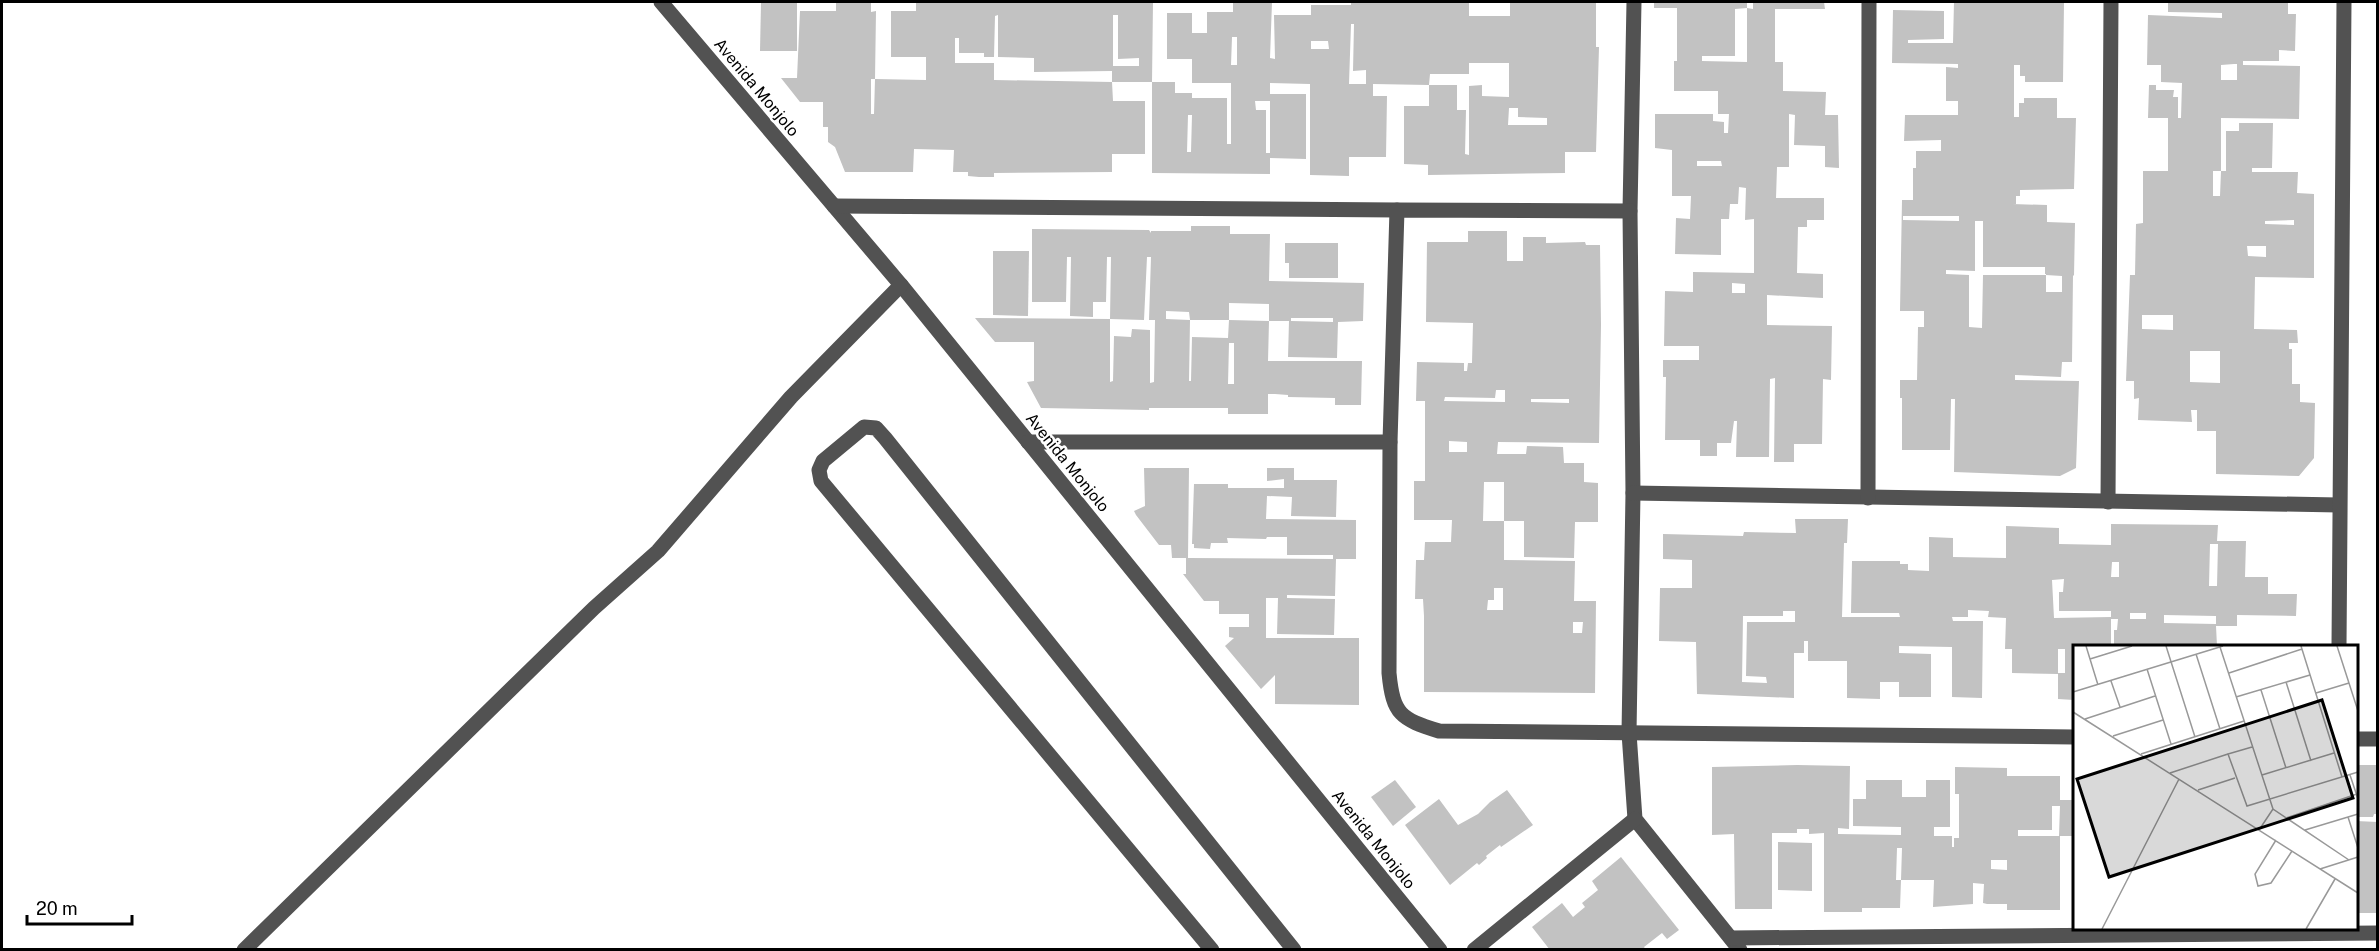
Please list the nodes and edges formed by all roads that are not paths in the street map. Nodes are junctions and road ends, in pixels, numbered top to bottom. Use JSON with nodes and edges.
{"nodes":[{"id":1,"x":661,"y":2,"type":"edge"},
{"id":2,"x":1634,"y":2,"type":"edge"},
{"id":3,"x":1869,"y":2,"type":"edge"},
{"id":4,"x":2111,"y":2,"type":"edge"},
{"id":5,"x":2344,"y":2,"type":"edge"},
{"id":6,"x":834,"y":206,"type":"junction"},
{"id":7,"x":1397,"y":210,"type":"junction"},
{"id":8,"x":1630,"y":211,"type":"junction"},
{"id":9,"x":901,"y":285,"type":"junction"},
{"id":10,"x":1028,"y":442,"type":"junction"},
{"id":11,"x":1390,"y":442,"type":"junction"},
{"id":12,"x":1633,"y":493,"type":"junction"},
{"id":13,"x":1868,"y":498,"type":"junction"},
{"id":14,"x":2108,"y":502,"type":"junction"},
{"id":15,"x":2339,"y":505,"type":"junction"},
{"id":16,"x":2339,"y":645,"type":"edge"},
{"id":17,"x":1629,"y":733,"type":"junction"},
{"id":18,"x":2073,"y":737,"type":"edge"},
{"id":19,"x":2358,"y":739,"type":"edge"},
{"id":20,"x":2378,"y":739,"type":"edge"},
{"id":21,"x":1635,"y":819,"type":"junction"},
{"id":22,"x":2378,"y":933,"type":"edge"},
{"id":23,"x":1735,"y":944,"type":"edge"},
{"id":24,"x":244,"y":950,"type":"edge"},
{"id":25,"x":1212,"y":950,"type":"edge"},
{"id":26,"x":1294,"y":950,"type":"edge"},
{"id":27,"x":1440,"y":950,"type":"edge"},
{"id":28,"x":1474,"y":950,"type":"edge"}],
"edges":[{"from":1,"to":6,"type":"street","name":"Avenida Monjolo"},
{"from":2,"to":8,"type":"street"},
{"from":3,"to":13,"type":"street"},
{"from":4,"to":14,"type":"street"},
{"from":5,"to":15,"type":"street"},
{"from":6,"to":7,"type":"street"},
{"from":6,"to":9,"type":"street","name":"Avenida Monjolo"},
{"from":7,"to":8,"type":"street"},
{"from":7,"to":11,"type":"street"},
{"from":8,"to":12,"type":"street"},
{"from":9,"to":10,"type":"street","name":"Avenida Monjolo"},
{"from":9,"to":24,"type":"street"},
{"from":10,"to":11,"type":"street"},
{"from":10,"to":27,"type":"street","name":"Avenida Monjolo"},
{"from":11,"to":17,"type":"street"},
{"from":12,"to":13,"type":"street"},
{"from":12,"to":17,"type":"street"},
{"from":13,"to":14,"type":"street"},
{"from":14,"to":15,"type":"street"},
{"from":15,"to":16,"type":"street"},
{"from":17,"to":18,"type":"street"},
{"from":17,"to":21,"type":"street"},
{"from":19,"to":20,"type":"street"},
{"from":21,"to":23,"type":"street"},
{"from":21,"to":28,"type":"street"},
{"from":22,"to":23,"type":"street"},
{"from":25,"to":26,"type":"street"}]}
